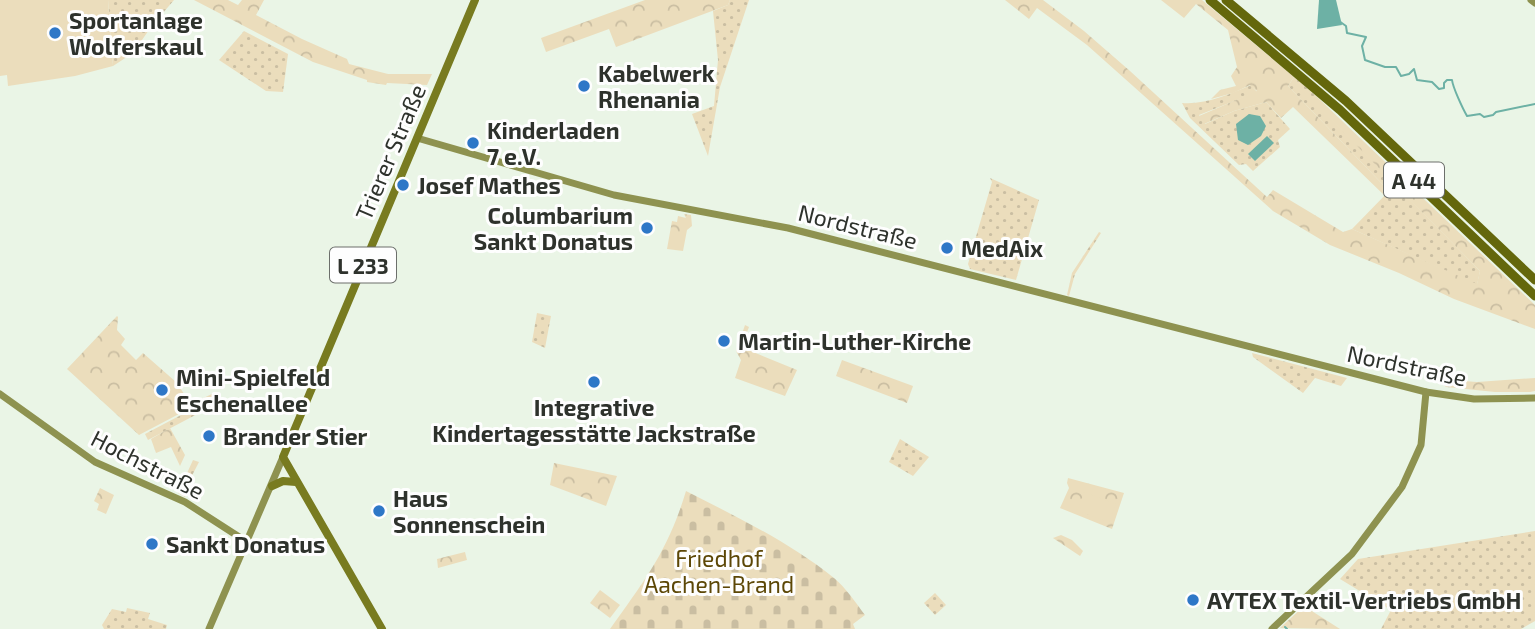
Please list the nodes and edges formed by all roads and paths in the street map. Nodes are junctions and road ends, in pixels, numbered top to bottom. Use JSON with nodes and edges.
{"nodes":[{"id":1,"x":475,"y":0,"type":"edge"},
{"id":2,"x":1210,"y":0,"type":"edge"},
{"id":3,"x":1226,"y":0,"type":"edge"},
{"id":4,"x":417,"y":138,"type":"junction"},
{"id":5,"x":1535,"y":280,"type":"edge"},
{"id":6,"x":1535,"y":296,"type":"edge"},
{"id":7,"x":1426,"y":392,"type":"junction"},
{"id":8,"x":0,"y":394,"type":"edge"},
{"id":9,"x":1535,"y":398,"type":"edge"},
{"id":10,"x":282,"y":457,"type":"junction"},
{"id":11,"x":296,"y":482,"type":"junction"},
{"id":12,"x":272,"y":486,"type":"junction"},
{"id":13,"x":247,"y":542,"type":"junction"},
{"id":14,"x":209,"y":629,"type":"edge"},
{"id":15,"x":383,"y":629,"type":"edge"},
{"id":16,"x":1272,"y":629,"type":"edge"}],
"edges":[{"from":1,"to":4,"type":"main road","name":"Trierer Straße","number":"L 233"},
{"from":2,"to":6,"type":"highway","number":"A 44"},
{"from":3,"to":5,"type":"highway","number":"A 44"},
{"from":4,"to":7,"type":"street","name":"Nordstraße"},
{"from":4,"to":10,"type":"main road","name":"Trierer Straße","number":"L 233"},
{"from":7,"to":9,"type":"street","name":"Nordstraße"},
{"from":7,"to":16,"type":"street"},
{"from":8,"to":13,"type":"street","name":"Hochstraße"},
{"from":10,"to":11,"type":"main road"},
{"from":10,"to":12,"type":"street","name":"Trierer Straße","number":"L 233"},
{"from":11,"to":12,"type":"main road"},
{"from":11,"to":15,"type":"main road"},
{"from":12,"to":13,"type":"street","name":"Trierer Straße","number":"L 233"},
{"from":13,"to":14,"type":"street","name":"Trierer Straße","number":"L 233"}]}
